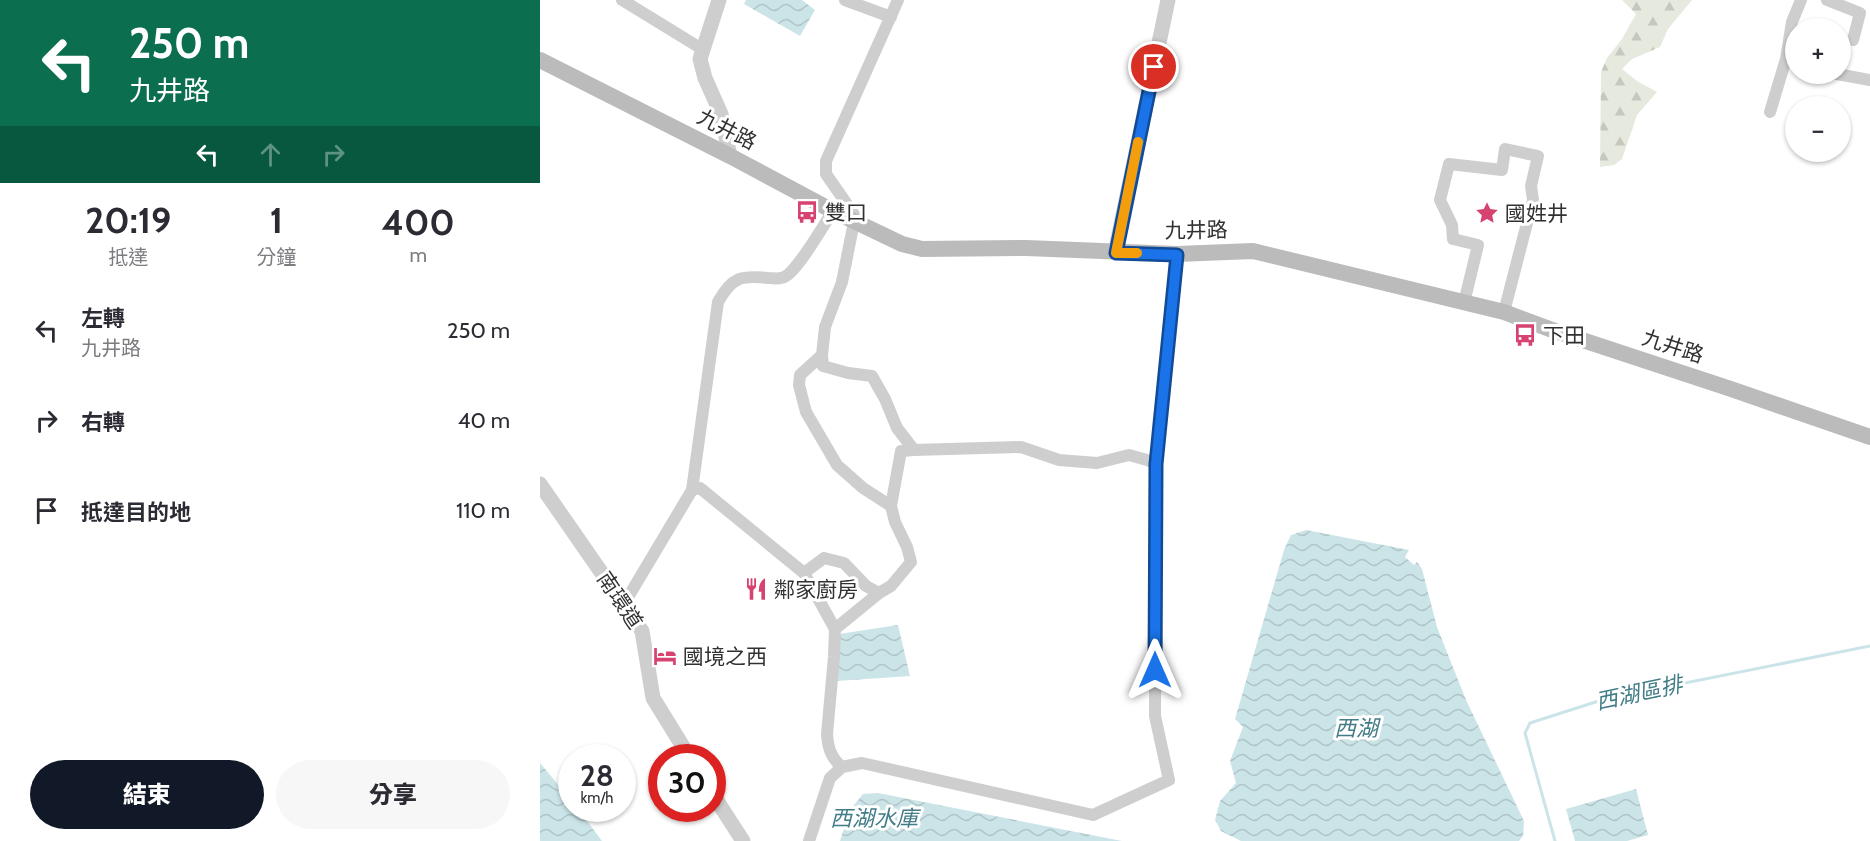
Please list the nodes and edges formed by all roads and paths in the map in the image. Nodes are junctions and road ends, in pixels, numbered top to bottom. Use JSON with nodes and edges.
{"nodes":[{"id":1,"x":622,"y":0,"type":"edge"},
{"id":2,"x":719,"y":0,"type":"edge"},
{"id":3,"x":845,"y":0,"type":"edge"},
{"id":4,"x":898,"y":0,"type":"edge"},
{"id":5,"x":1168,"y":0,"type":"edge"},
{"id":6,"x":1801,"y":0,"type":"edge"},
{"id":7,"x":1827,"y":0,"type":"edge"},
{"id":8,"x":891,"y":17,"type":"junction"},
{"id":9,"x":1794,"y":18,"type":"edge"},
{"id":10,"x":1853,"y":40,"type":"dead end"},
{"id":11,"x":702,"y":49,"type":"junction"},
{"id":12,"x":540,"y":60,"type":"edge"},
{"id":13,"x":1785,"y":76,"type":"edge"},
{"id":14,"x":1851,"y":77,"type":"edge"},
{"id":15,"x":1870,"y":80,"type":"edge"},
{"id":16,"x":1770,"y":112,"type":"dead end"},
{"id":17,"x":730,"y":156,"type":"junction"},
{"id":18,"x":833,"y":211,"type":"junction"},
{"id":19,"x":859,"y":224,"type":"junction"},
{"id":20,"x":1116,"y":253,"type":"junction"},
{"id":21,"x":1177,"y":255,"type":"junction"},
{"id":22,"x":1464,"y":303,"type":"junction"},
{"id":23,"x":1504,"y":312,"type":"junction"},
{"id":24,"x":822,"y":355,"type":"junction"},
{"id":25,"x":1870,"y":437,"type":"edge"},
{"id":26,"x":914,"y":450,"type":"junction"},
{"id":27,"x":1156,"y":464,"type":"junction"},
{"id":28,"x":540,"y":484,"type":"edge"},
{"id":29,"x":692,"y":490,"type":"junction"},
{"id":30,"x":891,"y":506,"type":"junction"},
{"id":31,"x":804,"y":573,"type":"junction"},
{"id":32,"x":879,"y":593,"type":"junction"},
{"id":33,"x":624,"y":604,"type":"junction"},
{"id":34,"x":835,"y":629,"type":"junction"},
{"id":35,"x":681,"y":744,"type":"edge"},
{"id":36,"x":842,"y":767,"type":"junction"},
{"id":37,"x":726,"y":815,"type":"edge"},
{"id":38,"x":743,"y":841,"type":"edge"},
{"id":39,"x":809,"y":841,"type":"edge"}],
"edges":[{"from":1,"to":11,"type":"street"},
{"from":2,"to":11,"type":"street"},
{"from":3,"to":8,"type":"street"},
{"from":4,"to":8,"type":"street"},
{"from":5,"to":20,"type":"street"},
{"from":6,"to":9,"type":"street"},
{"from":7,"to":10,"type":"street"},
{"from":8,"to":19,"type":"street"},
{"from":11,"to":17,"type":"street"},
{"from":12,"to":17,"type":"main road","name":"九井路"},
{"from":13,"to":16,"type":"street"},
{"from":14,"to":15,"type":"street"},
{"from":17,"to":18,"type":"main road","name":"九井路"},
{"from":18,"to":19,"type":"main road","name":"九井路"},
{"from":18,"to":29,"type":"street"},
{"from":19,"to":20,"type":"main road","name":"九井路"},
{"from":19,"to":24,"type":"street"},
{"from":20,"to":21,"type":"main road","name":"九井路"},
{"from":21,"to":22,"type":"main road","name":"九井路"},
{"from":21,"to":27,"type":"street"},
{"from":22,"to":23,"type":"main road","name":"九井路"},
{"from":22,"to":23,"type":"street"},
{"from":23,"to":25,"type":"main road","name":"九井路"},
{"from":24,"to":26,"type":"street"},
{"from":24,"to":30,"type":"street"},
{"from":26,"to":27,"type":"street"},
{"from":26,"to":30,"type":"street"},
{"from":27,"to":36,"type":"street"},
{"from":28,"to":33,"type":"street","name":"南環道"},
{"from":29,"to":31,"type":"street"},
{"from":29,"to":33,"type":"street"},
{"from":30,"to":32,"type":"street"},
{"from":31,"to":32,"type":"street"},
{"from":31,"to":34,"type":"street"},
{"from":32,"to":34,"type":"street"},
{"from":33,"to":35,"type":"street","name":"南環道"},
{"from":34,"to":36,"type":"street"},
{"from":36,"to":39,"type":"street"},
{"from":37,"to":38,"type":"street"}]}
